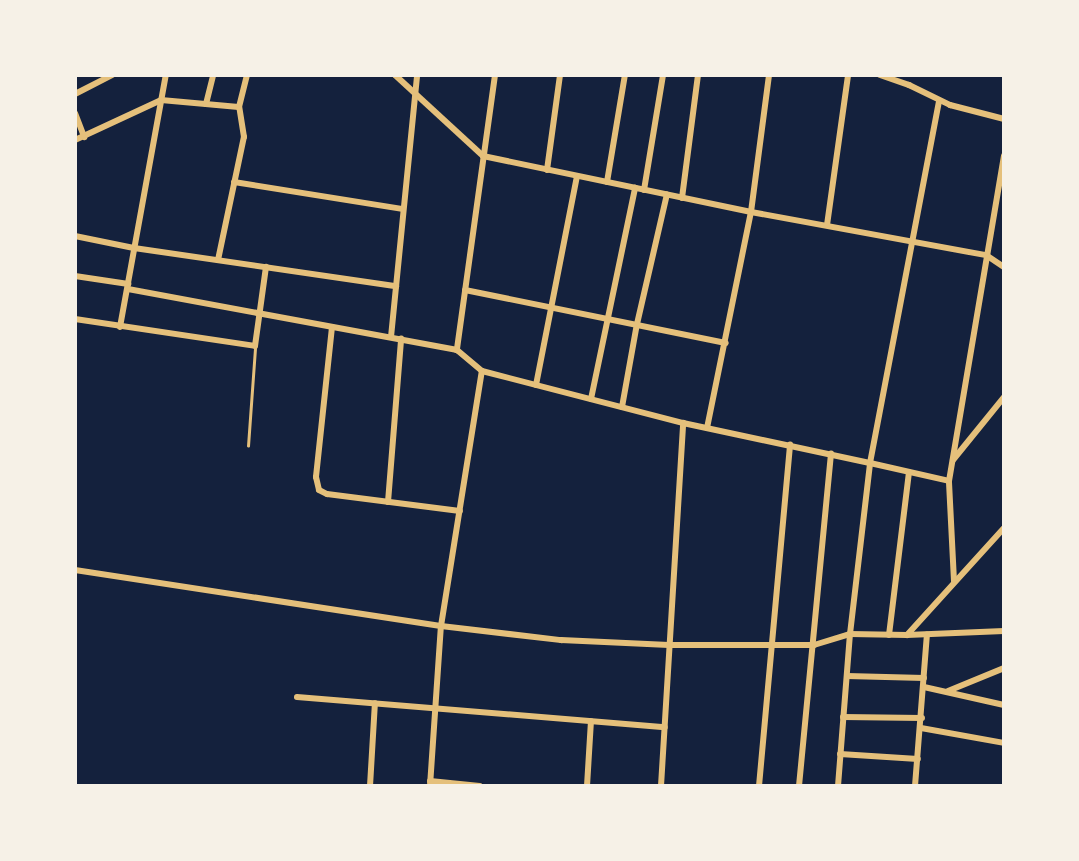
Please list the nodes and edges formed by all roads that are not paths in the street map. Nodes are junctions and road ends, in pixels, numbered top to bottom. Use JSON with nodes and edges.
{"nodes":[{"id":1,"x":112,"y":75,"type":"edge"},
{"id":2,"x":166,"y":75,"type":"edge"},
{"id":3,"x":213,"y":75,"type":"edge"},
{"id":4,"x":247,"y":75,"type":"edge"},
{"id":5,"x":395,"y":75,"type":"edge"},
{"id":6,"x":417,"y":75,"type":"edge"},
{"id":7,"x":495,"y":75,"type":"edge"},
{"id":8,"x":560,"y":75,"type":"edge"},
{"id":9,"x":625,"y":75,"type":"edge"},
{"id":10,"x":663,"y":75,"type":"edge"},
{"id":11,"x":698,"y":75,"type":"edge"},
{"id":12,"x":769,"y":75,"type":"edge"},
{"id":13,"x":848,"y":75,"type":"edge"},
{"id":14,"x":880,"y":75,"type":"edge"},
{"id":15,"x":414,"y":93,"type":"junction"},
{"id":16,"x":75,"y":94,"type":"edge"},
{"id":17,"x":162,"y":100,"type":"junction"},
{"id":18,"x":939,"y":101,"type":"junction"},
{"id":19,"x":206,"y":104,"type":"junction"},
{"id":20,"x":239,"y":107,"type":"junction"},
{"id":21,"x":75,"y":113,"type":"edge"},
{"id":22,"x":1004,"y":119,"type":"edge"},
{"id":23,"x":85,"y":137,"type":"junction"},
{"id":24,"x":75,"y":140,"type":"edge"},
{"id":25,"x":483,"y":156,"type":"junction"},
{"id":26,"x":1004,"y":156,"type":"edge"},
{"id":27,"x":547,"y":170,"type":"junction"},
{"id":28,"x":577,"y":176,"type":"junction"},
{"id":29,"x":234,"y":182,"type":"junction"},
{"id":30,"x":607,"y":182,"type":"junction"},
{"id":31,"x":635,"y":188,"type":"junction"},
{"id":32,"x":644,"y":190,"type":"junction"},
{"id":33,"x":667,"y":194,"type":"junction"},
{"id":34,"x":682,"y":198,"type":"junction"},
{"id":35,"x":402,"y":209,"type":"junction"},
{"id":36,"x":751,"y":212,"type":"junction"},
{"id":37,"x":827,"y":225,"type":"junction"},
{"id":38,"x":75,"y":236,"type":"edge"},
{"id":39,"x":911,"y":239,"type":"junction"},
{"id":40,"x":134,"y":248,"type":"junction"},
{"id":41,"x":986,"y":255,"type":"junction"},
{"id":42,"x":218,"y":260,"type":"junction"},
{"id":43,"x":266,"y":267,"type":"junction"},
{"id":44,"x":1004,"y":267,"type":"edge"},
{"id":45,"x":75,"y":276,"type":"edge"},
{"id":46,"x":128,"y":286,"type":"junction"},
{"id":47,"x":396,"y":286,"type":"junction"},
{"id":48,"x":465,"y":290,"type":"junction"},
{"id":49,"x":550,"y":307,"type":"junction"},
{"id":50,"x":258,"y":313,"type":"junction"},
{"id":51,"x":608,"y":318,"type":"junction"},
{"id":52,"x":75,"y":319,"type":"edge"},
{"id":53,"x":637,"y":324,"type":"junction"},
{"id":54,"x":120,"y":327,"type":"junction"},
{"id":55,"x":332,"y":327,"type":"junction"},
{"id":56,"x":391,"y":337,"type":"junction"},
{"id":57,"x":401,"y":339,"type":"junction"},
{"id":58,"x":726,"y":344,"type":"junction"},
{"id":59,"x":255,"y":346,"type":"junction"},
{"id":60,"x":457,"y":350,"type":"junction"},
{"id":61,"x":482,"y":371,"type":"junction"},
{"id":62,"x":536,"y":385,"type":"junction"},
{"id":63,"x":1004,"y":397,"type":"edge"},
{"id":64,"x":591,"y":399,"type":"junction"},
{"id":65,"x":622,"y":407,"type":"junction"},
{"id":66,"x":683,"y":423,"type":"junction"},
{"id":67,"x":707,"y":428,"type":"junction"},
{"id":68,"x":790,"y":444,"type":"junction"},
{"id":69,"x":248,"y":446,"type":"dead end"},
{"id":70,"x":831,"y":454,"type":"junction"},
{"id":71,"x":952,"y":462,"type":"junction"},
{"id":72,"x":870,"y":463,"type":"junction"},
{"id":73,"x":909,"y":472,"type":"junction"},
{"id":74,"x":949,"y":481,"type":"junction"},
{"id":75,"x":388,"y":502,"type":"junction"},
{"id":76,"x":460,"y":511,"type":"junction"},
{"id":77,"x":1004,"y":528,"type":"edge"},
{"id":78,"x":75,"y":570,"type":"edge"},
{"id":79,"x":954,"y":581,"type":"junction"},
{"id":80,"x":441,"y":626,"type":"junction"},
{"id":81,"x":1004,"y":631,"type":"edge"},
{"id":82,"x":850,"y":634,"type":"junction"},
{"id":83,"x":927,"y":634,"type":"junction"},
{"id":84,"x":889,"y":635,"type":"junction"},
{"id":85,"x":907,"y":635,"type":"junction"},
{"id":86,"x":669,"y":645,"type":"junction"},
{"id":87,"x":773,"y":645,"type":"junction"},
{"id":88,"x":814,"y":645,"type":"junction"},
{"id":89,"x":1004,"y":668,"type":"edge"},
{"id":90,"x":846,"y":676,"type":"junction"},
{"id":91,"x":925,"y":678,"type":"junction"},
{"id":92,"x":924,"y":687,"type":"junction"},
{"id":93,"x":946,"y":692,"type":"junction"},
{"id":94,"x":297,"y":697,"type":"dead end"},
{"id":95,"x":375,"y":704,"type":"junction"},
{"id":96,"x":1004,"y":705,"type":"edge"},
{"id":97,"x":436,"y":708,"type":"junction"},
{"id":98,"x":843,"y":717,"type":"junction"},
{"id":99,"x":922,"y":718,"type":"junction"},
{"id":100,"x":591,"y":721,"type":"junction"},
{"id":101,"x":665,"y":727,"type":"junction"},
{"id":102,"x":921,"y":728,"type":"junction"},
{"id":103,"x":1004,"y":743,"type":"edge"},
{"id":104,"x":840,"y":754,"type":"junction"},
{"id":105,"x":918,"y":760,"type":"junction"},
{"id":106,"x":430,"y":783,"type":"edge"},
{"id":107,"x":370,"y":786,"type":"edge"},
{"id":108,"x":480,"y":786,"type":"edge"},
{"id":109,"x":587,"y":786,"type":"edge"},
{"id":110,"x":662,"y":786,"type":"edge"},
{"id":111,"x":759,"y":786,"type":"edge"},
{"id":112,"x":799,"y":786,"type":"edge"},
{"id":113,"x":838,"y":786,"type":"edge"},
{"id":114,"x":915,"y":786,"type":"edge"}],
"edges":[{"from":1,"to":16,"type":"street"},
{"from":2,"to":17,"type":"street"},
{"from":3,"to":19,"type":"street"},
{"from":4,"to":20,"type":"street"},
{"from":5,"to":15,"type":"street"},
{"from":6,"to":15,"type":"street"},
{"from":7,"to":25,"type":"street"},
{"from":8,"to":27,"type":"street"},
{"from":9,"to":30,"type":"street"},
{"from":10,"to":32,"type":"street"},
{"from":11,"to":34,"type":"street"},
{"from":12,"to":36,"type":"street"},
{"from":13,"to":37,"type":"street"},
{"from":14,"to":18,"type":"street"},
{"from":15,"to":25,"type":"street"},
{"from":15,"to":35,"type":"street"},
{"from":17,"to":19,"type":"street"},
{"from":17,"to":23,"type":"street"},
{"from":17,"to":40,"type":"street"},
{"from":18,"to":22,"type":"street"},
{"from":18,"to":39,"type":"street"},
{"from":19,"to":20,"type":"street"},
{"from":20,"to":29,"type":"street"},
{"from":21,"to":23,"type":"street"},
{"from":23,"to":24,"type":"street"},
{"from":25,"to":27,"type":"street"},
{"from":25,"to":48,"type":"street"},
{"from":26,"to":41,"type":"street"},
{"from":27,"to":28,"type":"street"},
{"from":28,"to":30,"type":"street"},
{"from":28,"to":49,"type":"street"},
{"from":29,"to":35,"type":"street"},
{"from":29,"to":42,"type":"street"},
{"from":30,"to":31,"type":"street"},
{"from":31,"to":32,"type":"street"},
{"from":31,"to":51,"type":"street"},
{"from":32,"to":33,"type":"street"},
{"from":33,"to":34,"type":"street"},
{"from":33,"to":53,"type":"street"},
{"from":34,"to":36,"type":"street"},
{"from":35,"to":47,"type":"street"},
{"from":36,"to":37,"type":"street"},
{"from":36,"to":58,"type":"street"},
{"from":37,"to":39,"type":"street"},
{"from":38,"to":40,"type":"street"},
{"from":39,"to":41,"type":"street"},
{"from":39,"to":72,"type":"street"},
{"from":40,"to":42,"type":"street"},
{"from":40,"to":46,"type":"street"},
{"from":41,"to":44,"type":"street"},
{"from":41,"to":71,"type":"street"},
{"from":42,"to":43,"type":"street"},
{"from":43,"to":47,"type":"street"},
{"from":43,"to":50,"type":"street"},
{"from":45,"to":46,"type":"street"},
{"from":46,"to":50,"type":"street"},
{"from":46,"to":54,"type":"street"},
{"from":47,"to":56,"type":"street"},
{"from":48,"to":49,"type":"street"},
{"from":48,"to":60,"type":"street"},
{"from":49,"to":51,"type":"street"},
{"from":49,"to":62,"type":"street"},
{"from":50,"to":55,"type":"street"},
{"from":50,"to":59,"type":"street"},
{"from":51,"to":53,"type":"street"},
{"from":51,"to":64,"type":"street"},
{"from":52,"to":54,"type":"street"},
{"from":53,"to":58,"type":"street"},
{"from":53,"to":65,"type":"street"},
{"from":54,"to":59,"type":"street"},
{"from":55,"to":56,"type":"street"},
{"from":55,"to":75,"type":"street"},
{"from":56,"to":57,"type":"street"},
{"from":57,"to":60,"type":"street"},
{"from":57,"to":75,"type":"street"},
{"from":58,"to":67,"type":"street"},
{"from":59,"to":69,"type":"lane"},
{"from":60,"to":61,"type":"street"},
{"from":61,"to":62,"type":"street"},
{"from":61,"to":76,"type":"street"},
{"from":62,"to":64,"type":"street"},
{"from":63,"to":71,"type":"street"},
{"from":64,"to":65,"type":"street"},
{"from":65,"to":66,"type":"street"},
{"from":66,"to":67,"type":"street"},
{"from":66,"to":86,"type":"street"},
{"from":67,"to":68,"type":"street"},
{"from":68,"to":70,"type":"street"},
{"from":68,"to":87,"type":"street"},
{"from":70,"to":72,"type":"street"},
{"from":70,"to":88,"type":"street"},
{"from":71,"to":74,"type":"street"},
{"from":72,"to":73,"type":"street"},
{"from":72,"to":82,"type":"street"},
{"from":73,"to":74,"type":"street"},
{"from":73,"to":84,"type":"street"},
{"from":74,"to":79,"type":"street"},
{"from":75,"to":76,"type":"street"},
{"from":76,"to":80,"type":"street"},
{"from":77,"to":79,"type":"street"},
{"from":78,"to":80,"type":"street"},
{"from":79,"to":85,"type":"street"},
{"from":80,"to":86,"type":"street"},
{"from":80,"to":97,"type":"street"},
{"from":81,"to":83,"type":"street"},
{"from":82,"to":84,"type":"street"},
{"from":82,"to":88,"type":"street"},
{"from":82,"to":90,"type":"street"},
{"from":83,"to":85,"type":"street"},
{"from":83,"to":91,"type":"street"},
{"from":84,"to":85,"type":"street"},
{"from":86,"to":87,"type":"street"},
{"from":86,"to":101,"type":"street"},
{"from":87,"to":88,"type":"street"},
{"from":87,"to":111,"type":"street"},
{"from":88,"to":112,"type":"street"},
{"from":89,"to":93,"type":"street"},
{"from":90,"to":91,"type":"street"},
{"from":90,"to":98,"type":"street"},
{"from":91,"to":92,"type":"street"},
{"from":92,"to":93,"type":"street"},
{"from":92,"to":99,"type":"street"},
{"from":93,"to":96,"type":"street"},
{"from":94,"to":95,"type":"street"},
{"from":95,"to":97,"type":"street"},
{"from":95,"to":107,"type":"street"},
{"from":97,"to":100,"type":"street"},
{"from":97,"to":106,"type":"street"},
{"from":98,"to":99,"type":"street"},
{"from":98,"to":104,"type":"street"},
{"from":99,"to":102,"type":"street"},
{"from":100,"to":101,"type":"street"},
{"from":100,"to":109,"type":"street"},
{"from":101,"to":110,"type":"street"},
{"from":102,"to":103,"type":"street"},
{"from":102,"to":105,"type":"street"},
{"from":104,"to":105,"type":"street"},
{"from":104,"to":113,"type":"street"},
{"from":105,"to":114,"type":"street"},
{"from":106,"to":108,"type":"street"}]}
